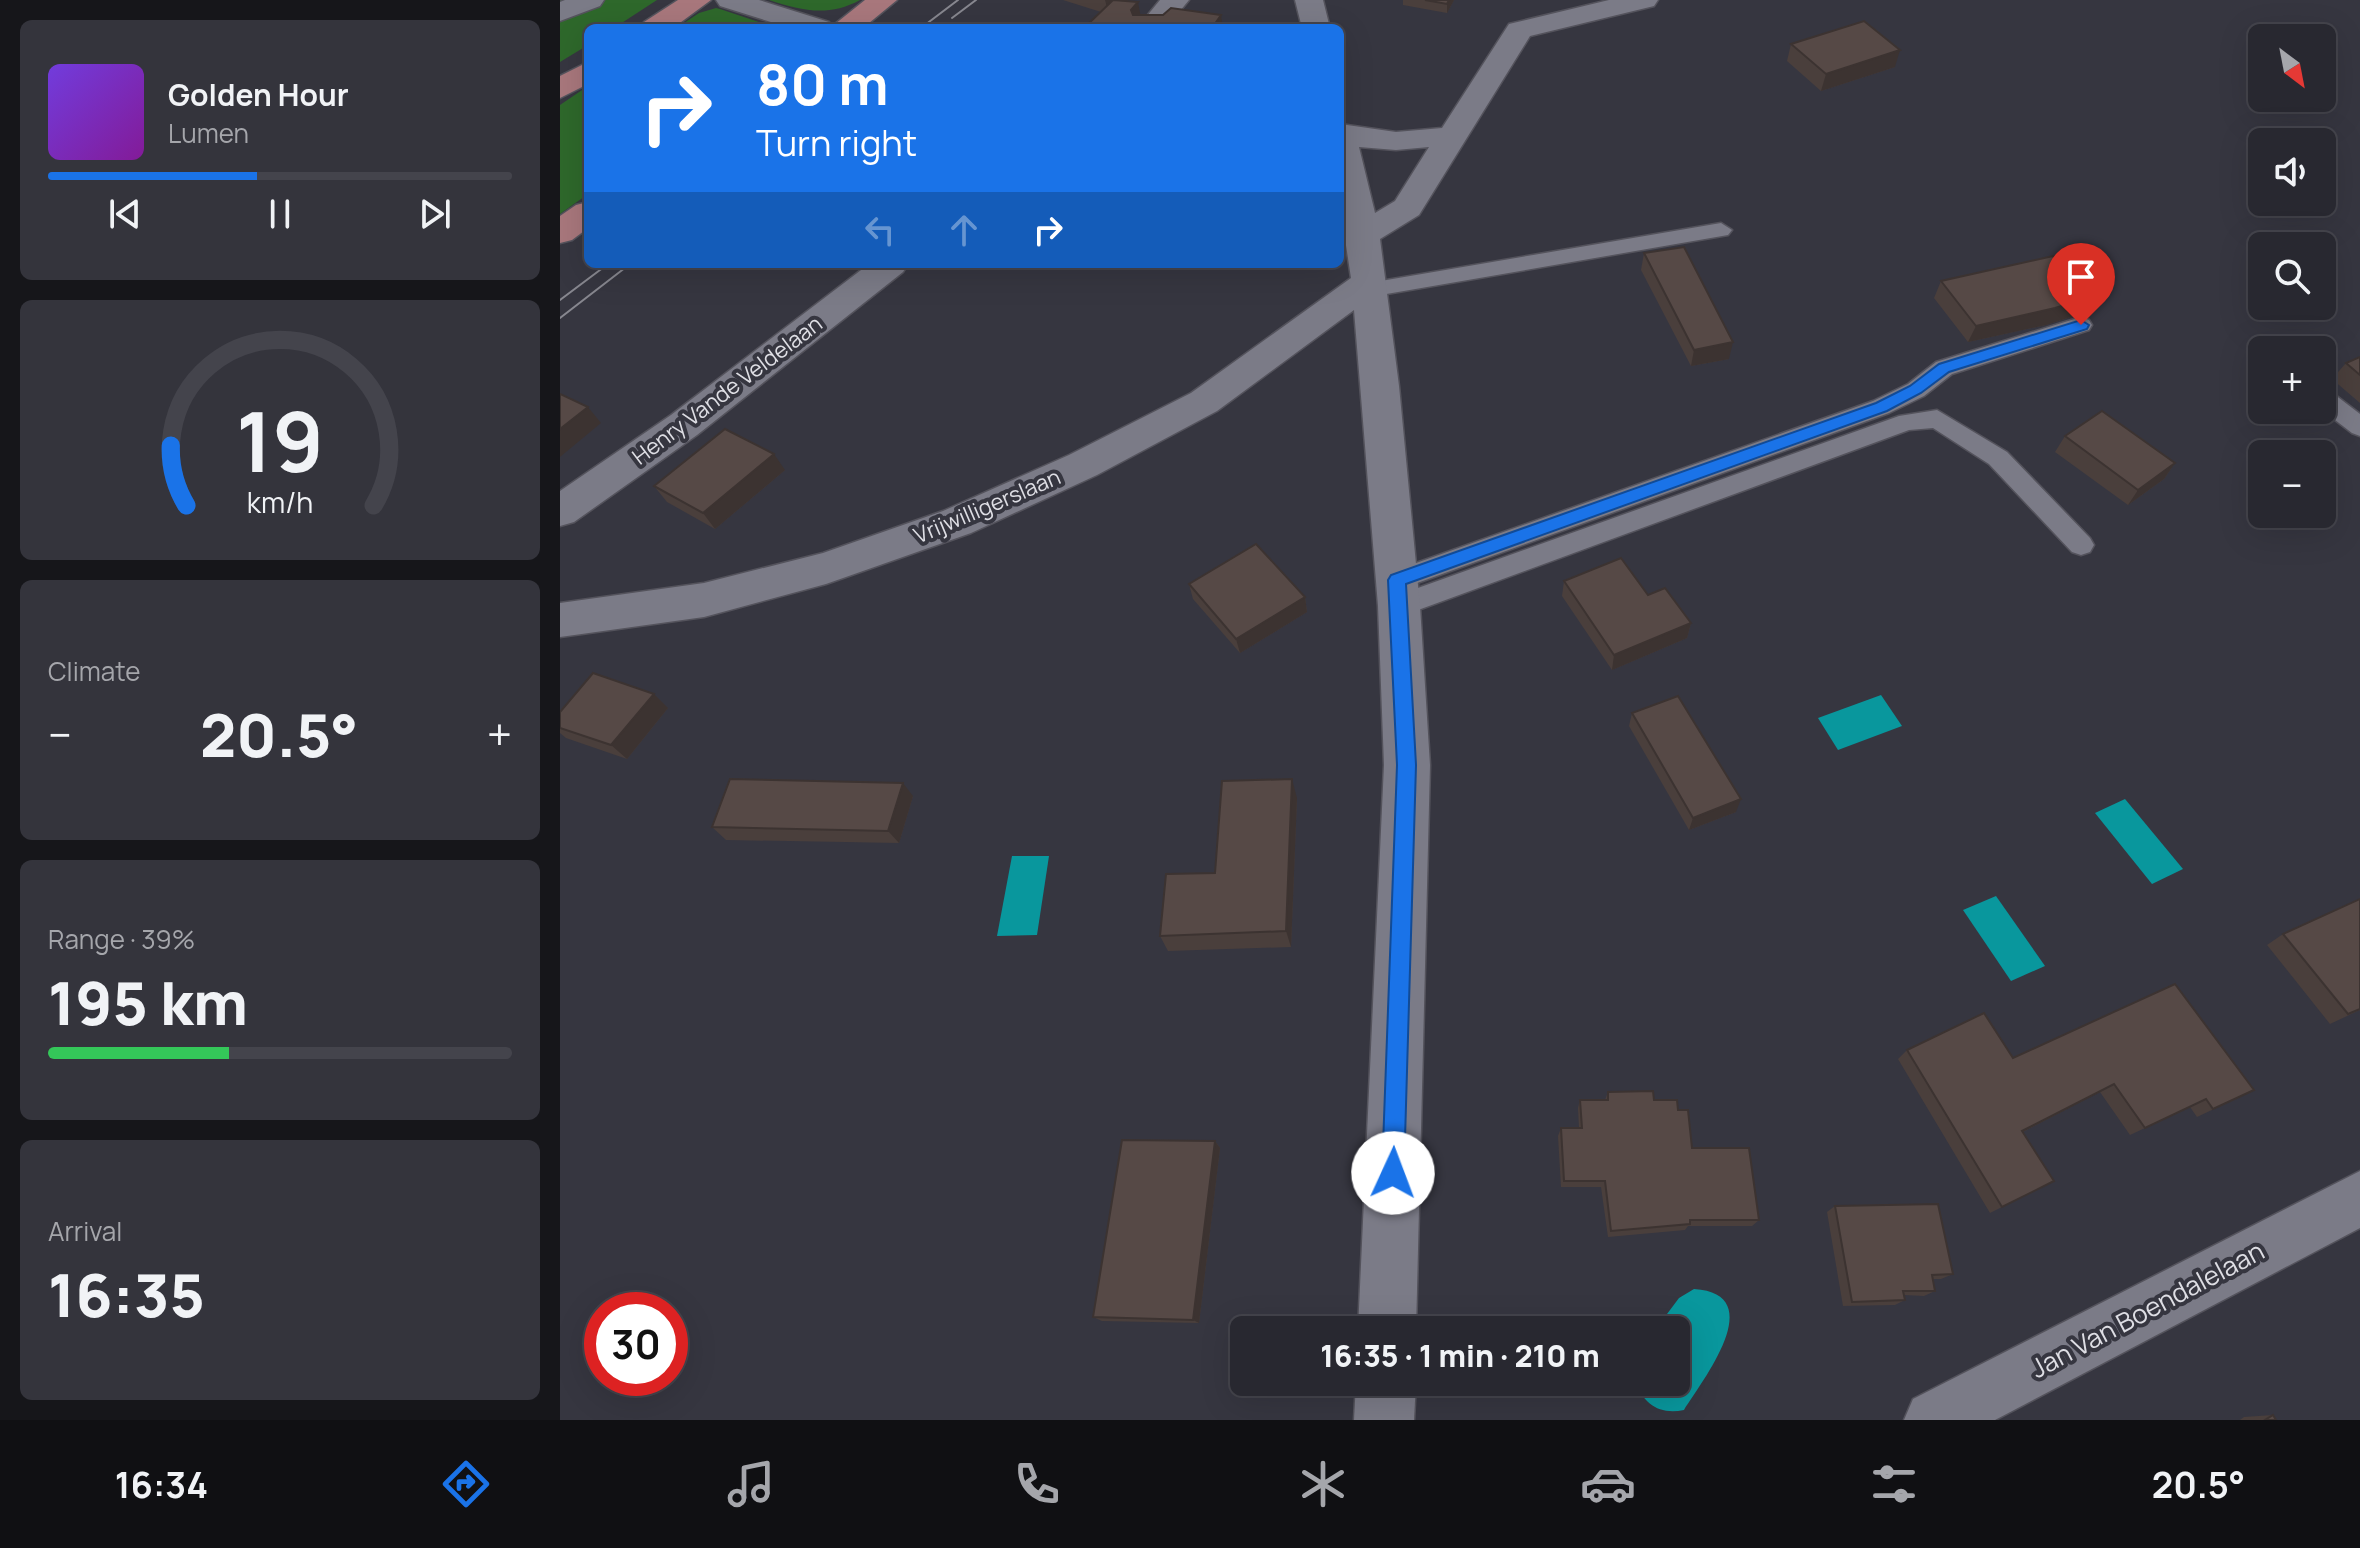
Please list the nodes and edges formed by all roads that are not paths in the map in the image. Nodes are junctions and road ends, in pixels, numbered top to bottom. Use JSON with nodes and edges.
{"nodes":[{"id":1,"x":590,"y":0,"type":"edge"},
{"id":2,"x":697,"y":0,"type":"edge"},
{"id":3,"x":730,"y":0,"type":"edge"},
{"id":4,"x":883,"y":0,"type":"edge"},
{"id":5,"x":1175,"y":0,"type":"edge"},
{"id":6,"x":1309,"y":0,"type":"edge"},
{"id":7,"x":1644,"y":0,"type":"edge"},
{"id":8,"x":560,"y":12,"type":"edge"},
{"id":9,"x":660,"y":24,"type":"edge"},
{"id":10,"x":806,"y":24,"type":"edge"},
{"id":11,"x":850,"y":24,"type":"edge"},
{"id":12,"x":1154,"y":24,"type":"edge"},
{"id":13,"x":1315,"y":24,"type":"edge"},
{"id":14,"x":584,"y":74,"type":"edge"},
{"id":15,"x":560,"y":89,"type":"edge"},
{"id":16,"x":1344,"y":134,"type":"edge"},
{"id":17,"x":1452,"y":136,"type":"junction"},
{"id":18,"x":1344,"y":152,"type":"edge"},
{"id":19,"x":584,"y":215,"type":"edge"},
{"id":20,"x":1721,"y":230,"type":"dead end"},
{"id":21,"x":560,"y":232,"type":"edge"},
{"id":22,"x":1363,"y":235,"type":"junction"},
{"id":23,"x":886,"y":268,"type":"edge"},
{"id":24,"x":1369,"y":286,"type":"junction"},
{"id":25,"x":2081,"y":325,"type":"edge"},
{"id":26,"x":2336,"y":408,"type":"edge"},
{"id":27,"x":2360,"y":427,"type":"edge"},
{"id":28,"x":560,"y":511,"type":"edge"},
{"id":29,"x":2081,"y":545,"type":"dead end"},
{"id":30,"x":1398,"y":593,"type":"junction"},
{"id":31,"x":560,"y":620,"type":"edge"},
{"id":32,"x":2360,"y":1198,"type":"edge"},
{"id":33,"x":1387,"y":1316,"type":"edge"},
{"id":34,"x":1385,"y":1396,"type":"edge"},
{"id":35,"x":1384,"y":1420,"type":"edge"},
{"id":36,"x":1934,"y":1420,"type":"edge"}],
"edges":[{"from":1,"to":8,"type":"street"},
{"from":2,"to":9,"type":"main road"},
{"from":3,"to":10,"type":"street"},
{"from":4,"to":11,"type":"main road"},
{"from":5,"to":12,"type":"street"},
{"from":6,"to":13,"type":"street"},
{"from":7,"to":17,"type":"street"},
{"from":14,"to":15,"type":"main road"},
{"from":16,"to":17,"type":"street"},
{"from":17,"to":22,"type":"street"},
{"from":18,"to":22,"type":"street"},
{"from":19,"to":21,"type":"main road"},
{"from":20,"to":24,"type":"lane"},
{"from":22,"to":24,"type":"street"},
{"from":23,"to":28,"type":"street","name":"Henry Vande Veldelaan"},
{"from":24,"to":30,"type":"street"},
{"from":24,"to":31,"type":"street","name":"Vrijwilligerslaan"},
{"from":25,"to":30,"type":"lane"},
{"from":26,"to":27,"type":"lane"},
{"from":29,"to":30,"type":"lane"},
{"from":30,"to":33,"type":"street"},
{"from":32,"to":36,"type":"street","name":"Jan Van Boendalelaan"},
{"from":34,"to":35,"type":"street"}]}
